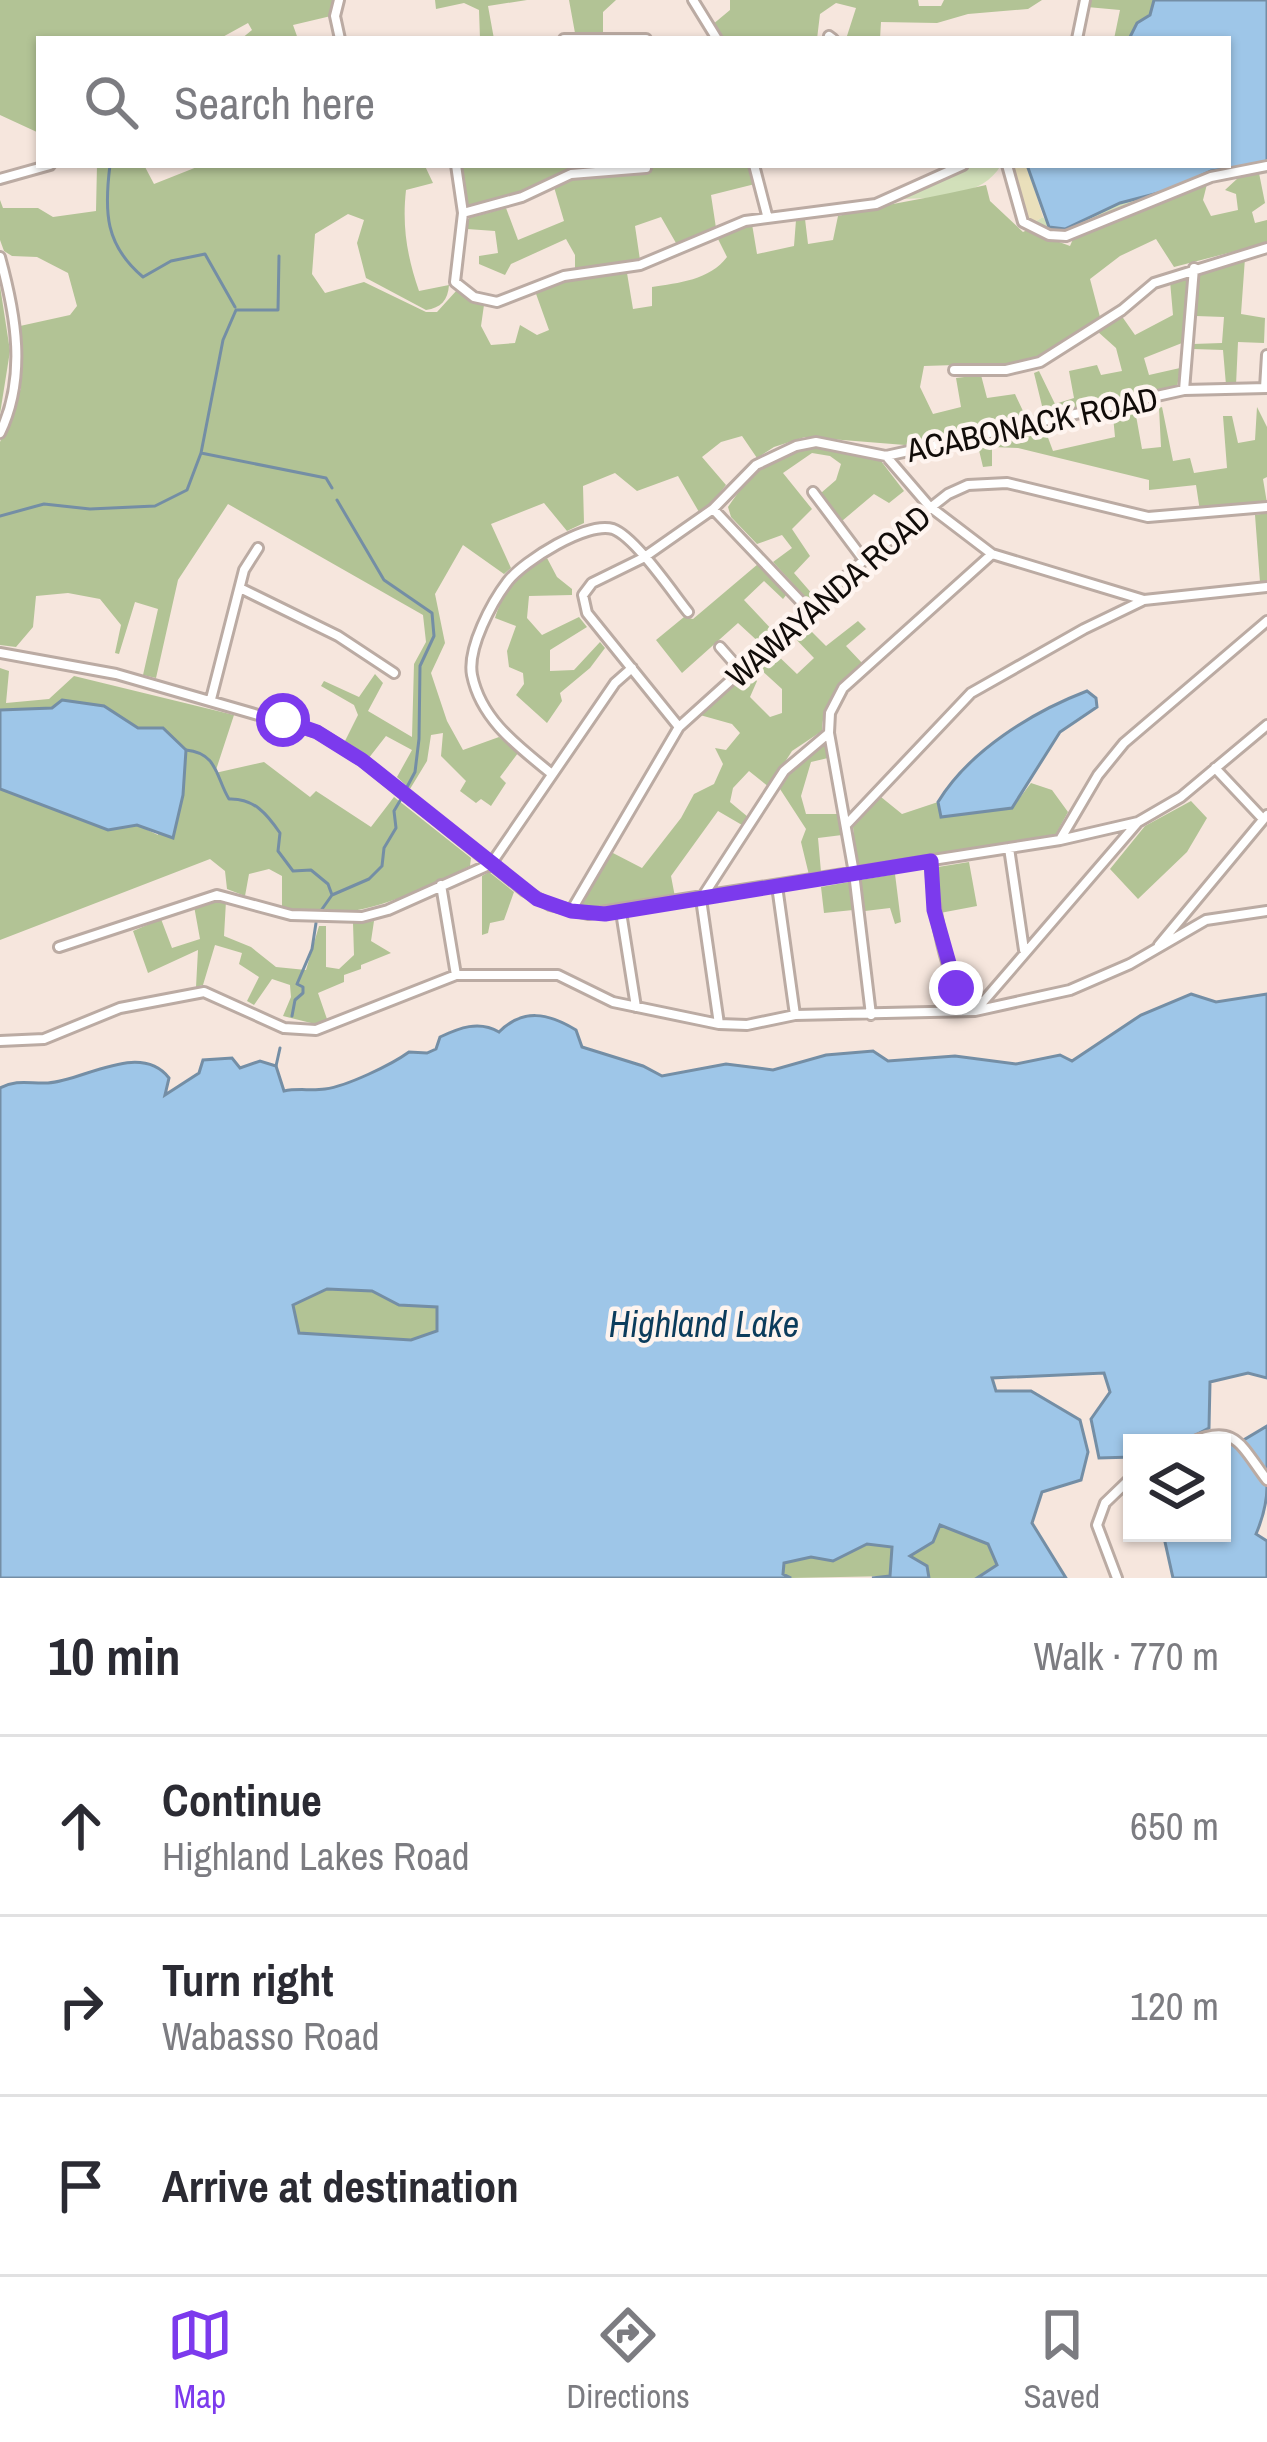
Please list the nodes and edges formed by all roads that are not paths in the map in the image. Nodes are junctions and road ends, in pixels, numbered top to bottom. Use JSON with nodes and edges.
{"nodes":[{"id":1,"x":339,"y":0,"type":"edge"},
{"id":2,"x":693,"y":0,"type":"edge"},
{"id":3,"x":1085,"y":0,"type":"edge"},
{"id":4,"x":339,"y":36,"type":"edge"},
{"id":5,"x":715,"y":36,"type":"edge"},
{"id":6,"x":1078,"y":36,"type":"edge"},
{"id":7,"x":1267,"y":166,"type":"edge"},
{"id":8,"x":38,"y":168,"type":"edge"},
{"id":9,"x":456,"y":168,"type":"edge"},
{"id":10,"x":646,"y":168,"type":"edge"},
{"id":11,"x":755,"y":168,"type":"edge"},
{"id":12,"x":956,"y":168,"type":"edge"},
{"id":13,"x":1008,"y":168,"type":"edge"},
{"id":14,"x":0,"y":178,"type":"edge"},
{"id":15,"x":463,"y":213,"type":"junction"},
{"id":16,"x":767,"y":215,"type":"junction"},
{"id":17,"x":1267,"y":248,"type":"edge"},
{"id":18,"x":0,"y":257,"type":"edge"},
{"id":19,"x":1194,"y":268,"type":"junction"},
{"id":20,"x":1267,"y":356,"type":"edge"},
{"id":21,"x":954,"y":370,"type":"dead end"},
{"id":22,"x":1266,"y":388,"type":"edge"},
{"id":23,"x":1184,"y":390,"type":"junction"},
{"id":24,"x":0,"y":433,"type":"edge"},
{"id":25,"x":886,"y":456,"type":"junction"},
{"id":26,"x":813,"y":493,"type":"dead end"},
{"id":27,"x":929,"y":506,"type":"junction"},
{"id":28,"x":1267,"y":507,"type":"edge"},
{"id":29,"x":713,"y":509,"type":"junction"},
{"id":30,"x":258,"y":548,"type":"dead end"},
{"id":31,"x":992,"y":554,"type":"junction"},
{"id":32,"x":644,"y":558,"type":"junction"},
{"id":33,"x":864,"y":560,"type":"junction"},
{"id":34,"x":1267,"y":586,"type":"edge"},
{"id":35,"x":240,"y":589,"type":"junction"},
{"id":36,"x":1144,"y":600,"type":"junction"},
{"id":37,"x":808,"y":609,"type":"junction"},
{"id":38,"x":688,"y":612,"type":"dead end"},
{"id":39,"x":1267,"y":621,"type":"edge"},
{"id":40,"x":720,"y":646,"type":"dead end"},
{"id":41,"x":0,"y":653,"type":"edge"},
{"id":42,"x":632,"y":668,"type":"junction"},
{"id":43,"x":742,"y":671,"type":"junction"},
{"id":44,"x":394,"y":673,"type":"dead end"},
{"id":45,"x":211,"y":699,"type":"junction"},
{"id":46,"x":1267,"y":725,"type":"edge"},
{"id":47,"x":679,"y":727,"type":"junction"},
{"id":48,"x":829,"y":733,"type":"junction"},
{"id":49,"x":1215,"y":768,"type":"junction"},
{"id":50,"x":552,"y":774,"type":"junction"},
{"id":51,"x":1265,"y":817,"type":"edge"},
{"id":52,"x":1138,"y":822,"type":"junction"},
{"id":53,"x":846,"y":825,"type":"junction"},
{"id":54,"x":1060,"y":840,"type":"junction"},
{"id":55,"x":1009,"y":848,"type":"junction"},
{"id":56,"x":931,"y":861,"type":"junction"},
{"id":57,"x":490,"y":864,"type":"junction"},
{"id":58,"x":854,"y":873,"type":"junction"},
{"id":59,"x":442,"y":885,"type":"junction"},
{"id":60,"x":777,"y":886,"type":"junction"},
{"id":61,"x":701,"y":899,"type":"junction"},
{"id":62,"x":1267,"y":910,"type":"edge"},
{"id":63,"x":571,"y":911,"type":"junction"},
{"id":64,"x":621,"y":912,"type":"junction"},
{"id":65,"x":59,"y":947,"type":"dead end"},
{"id":66,"x":1154,"y":950,"type":"junction"},
{"id":67,"x":1024,"y":952,"type":"junction"},
{"id":68,"x":456,"y":975,"type":"junction"},
{"id":69,"x":983,"y":1001,"type":"junction"},
{"id":70,"x":636,"y":1007,"type":"junction"},
{"id":71,"x":975,"y":1011,"type":"junction"},
{"id":72,"x":795,"y":1015,"type":"junction"},
{"id":73,"x":871,"y":1016,"type":"junction"},
{"id":74,"x":719,"y":1024,"type":"junction"},
{"id":75,"x":0,"y":1041,"type":"edge"},
{"id":76,"x":1231,"y":1436,"type":"edge"},
{"id":77,"x":1267,"y":1480,"type":"edge"},
{"id":78,"x":1123,"y":1486,"type":"edge"},
{"id":79,"x":1117,"y":1578,"type":"edge"}],
"edges":[{"from":1,"to":4,"type":"street"},
{"from":2,"to":5,"type":"street"},
{"from":3,"to":6,"type":"street"},
{"from":7,"to":13,"type":"street"},
{"from":8,"to":14,"type":"street"},
{"from":9,"to":15,"type":"street"},
{"from":10,"to":15,"type":"street"},
{"from":11,"to":16,"type":"street"},
{"from":12,"to":16,"type":"street"},
{"from":15,"to":16,"type":"street"},
{"from":17,"to":19,"type":"street"},
{"from":18,"to":24,"type":"street"},
{"from":19,"to":21,"type":"street"},
{"from":19,"to":23,"type":"street"},
{"from":20,"to":22,"type":"street"},
{"from":22,"to":23,"type":"street","name":"ACABONACK ROAD"},
{"from":23,"to":25,"type":"street","name":"ACABONACK ROAD"},
{"from":25,"to":27,"type":"street"},
{"from":25,"to":29,"type":"street","name":"ACABONACK ROAD"},
{"from":26,"to":33,"type":"street"},
{"from":27,"to":28,"type":"street","name":"WAWAYANDA ROAD"},
{"from":27,"to":31,"type":"street"},
{"from":27,"to":33,"type":"street","name":"WAWAYANDA ROAD"},
{"from":29,"to":32,"type":"street","name":"ACABONACK ROAD"},
{"from":29,"to":37,"type":"street"},
{"from":30,"to":35,"type":"street"},
{"from":31,"to":36,"type":"street"},
{"from":31,"to":48,"type":"street"},
{"from":32,"to":38,"type":"street"},
{"from":32,"to":42,"type":"street","name":"ACABONACK ROAD"},
{"from":32,"to":50,"type":"street"},
{"from":33,"to":37,"type":"street","name":"WAWAYANDA ROAD"},
{"from":34,"to":36,"type":"street"},
{"from":35,"to":44,"type":"street"},
{"from":35,"to":45,"type":"street"},
{"from":36,"to":53,"type":"street"},
{"from":37,"to":43,"type":"street","name":"WAWAYANDA ROAD"},
{"from":39,"to":54,"type":"street"},
{"from":40,"to":43,"type":"street"},
{"from":41,"to":45,"type":"street"},
{"from":42,"to":47,"type":"street","name":"ACABONACK ROAD"},
{"from":42,"to":50,"type":"street"},
{"from":43,"to":47,"type":"street","name":"WAWAYANDA ROAD"},
{"from":45,"to":57,"type":"street"},
{"from":46,"to":49,"type":"street"},
{"from":47,"to":63,"type":"street","name":"WAWAYANDA ROAD"},
{"from":48,"to":53,"type":"street"},
{"from":48,"to":61,"type":"street"},
{"from":49,"to":51,"type":"street"},
{"from":49,"to":52,"type":"street"},
{"from":50,"to":57,"type":"street"},
{"from":51,"to":66,"type":"street"},
{"from":52,"to":54,"type":"street"},
{"from":52,"to":67,"type":"street"},
{"from":53,"to":58,"type":"street"},
{"from":54,"to":55,"type":"street"},
{"from":55,"to":56,"type":"street"},
{"from":55,"to":67,"type":"street"},
{"from":56,"to":58,"type":"street"},
{"from":56,"to":69,"type":"street"},
{"from":57,"to":59,"type":"street"},
{"from":57,"to":63,"type":"street"},
{"from":58,"to":60,"type":"street"},
{"from":58,"to":73,"type":"street"},
{"from":59,"to":65,"type":"street"},
{"from":59,"to":68,"type":"street"},
{"from":60,"to":61,"type":"street"},
{"from":60,"to":72,"type":"street"},
{"from":61,"to":64,"type":"street"},
{"from":61,"to":74,"type":"street"},
{"from":62,"to":66,"type":"street"},
{"from":63,"to":64,"type":"street"},
{"from":64,"to":70,"type":"street"},
{"from":66,"to":71,"type":"street"},
{"from":67,"to":69,"type":"street"},
{"from":68,"to":70,"type":"street"},
{"from":68,"to":75,"type":"street"},
{"from":69,"to":71,"type":"street"},
{"from":70,"to":74,"type":"street"},
{"from":71,"to":73,"type":"street"},
{"from":72,"to":73,"type":"street"},
{"from":72,"to":74,"type":"street"},
{"from":76,"to":77,"type":"street"},
{"from":78,"to":79,"type":"street"}]}
